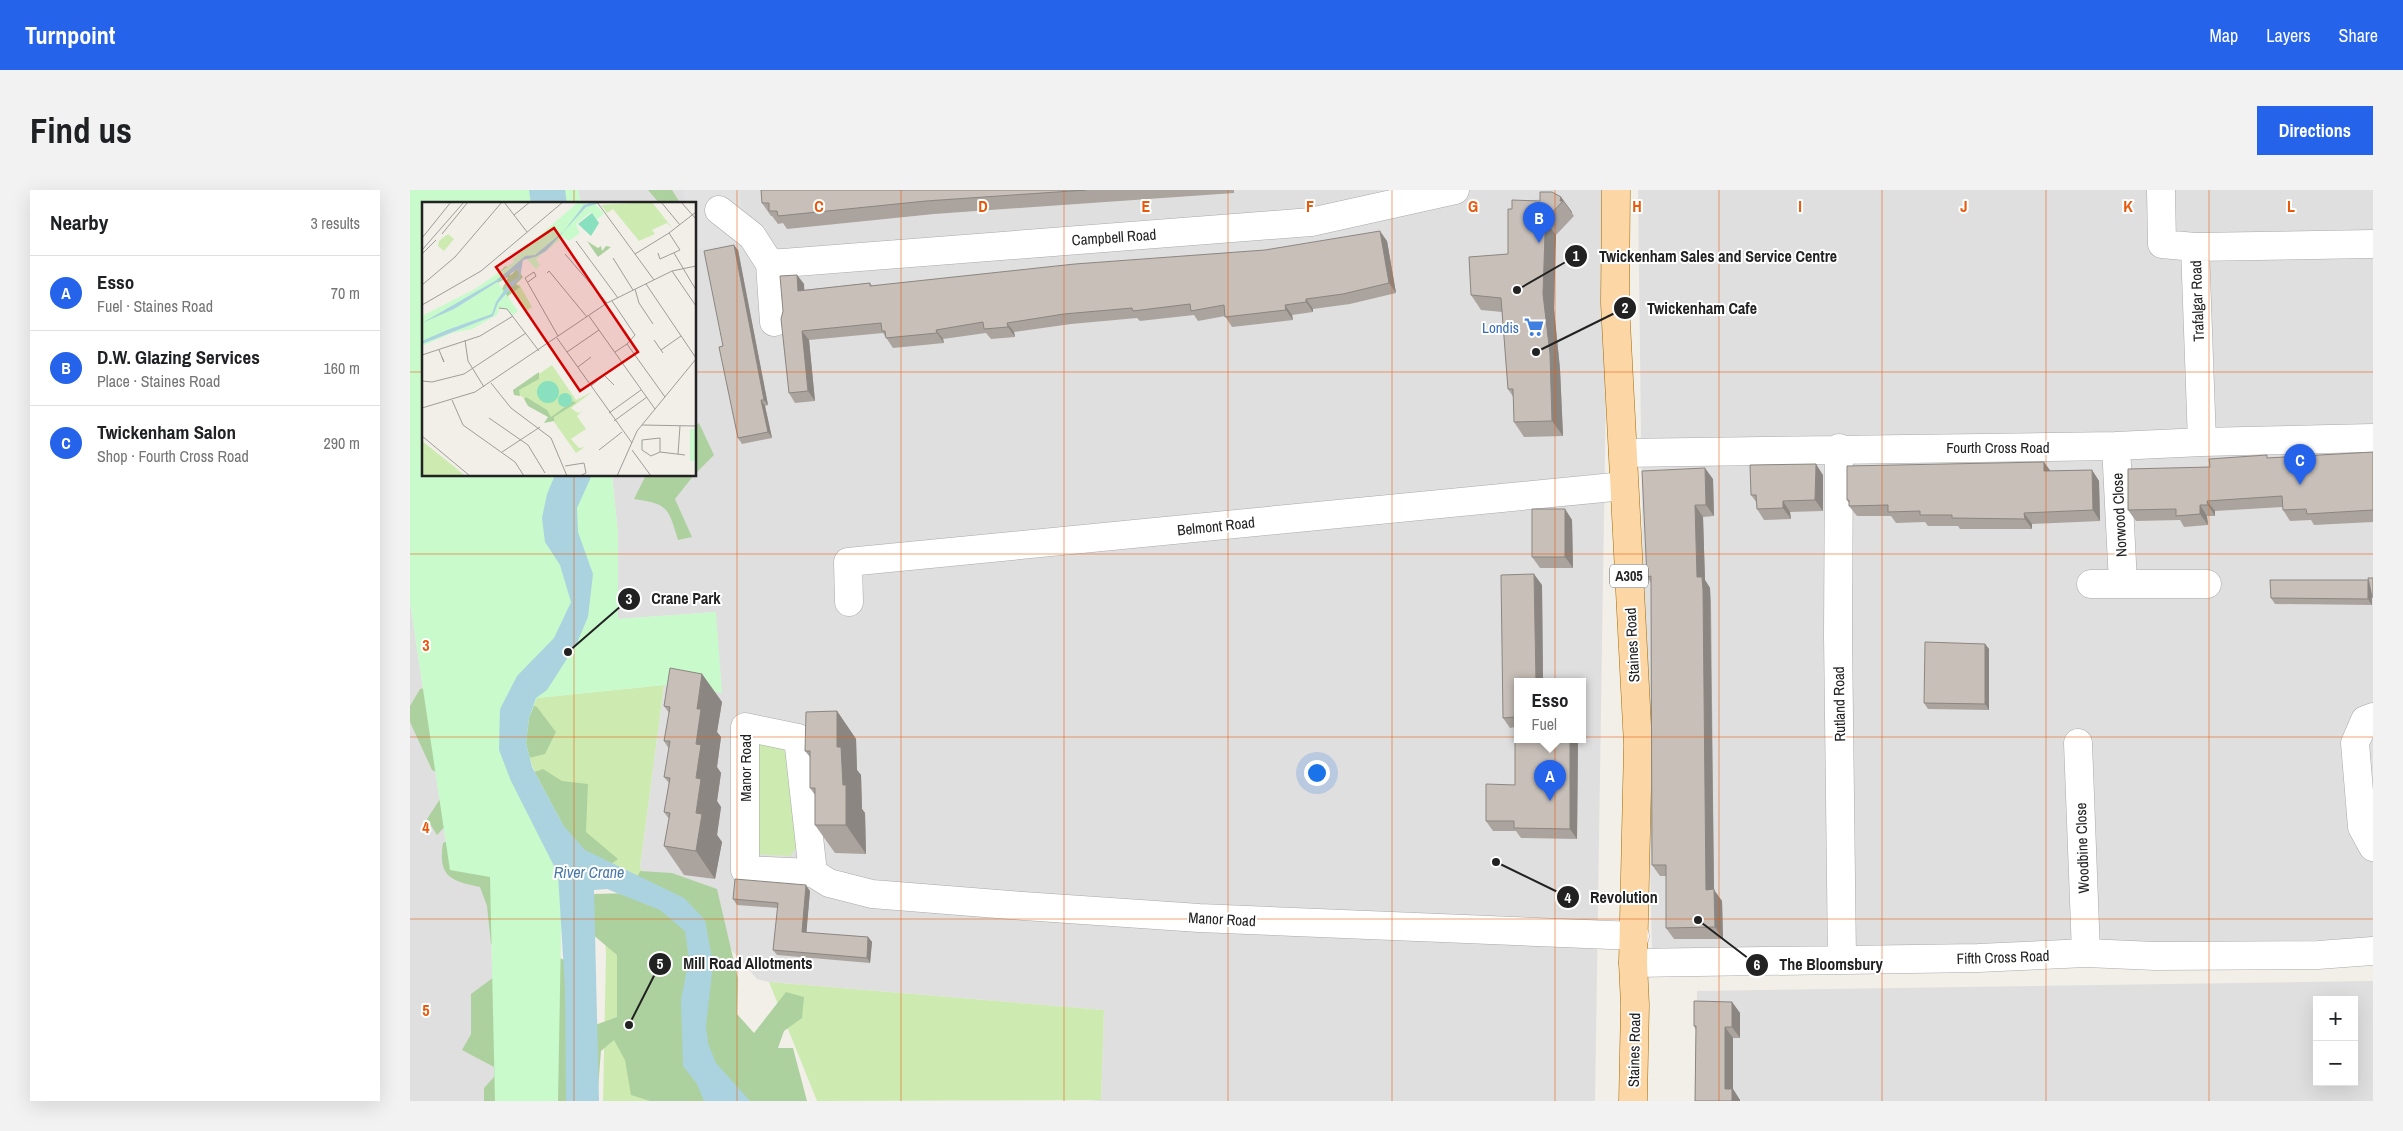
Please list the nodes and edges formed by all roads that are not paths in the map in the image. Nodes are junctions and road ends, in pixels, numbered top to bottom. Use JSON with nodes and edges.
{"nodes":[{"id":1,"x":1455,"y":190,"type":"edge"},
{"id":2,"x":1616,"y":190,"type":"edge"},
{"id":3,"x":2161,"y":190,"type":"edge"},
{"id":4,"x":719,"y":210,"type":"dead end"},
{"id":5,"x":2373,"y":244,"type":"edge"},
{"id":6,"x":2195,"y":247,"type":"junction"},
{"id":7,"x":770,"y":264,"type":"junction"},
{"id":8,"x":774,"y":322,"type":"dead end"},
{"id":9,"x":2373,"y":438,"type":"edge"},
{"id":10,"x":2202,"y":442,"type":"junction"},
{"id":11,"x":2116,"y":446,"type":"junction"},
{"id":12,"x":1839,"y":448,"type":"junction"},
{"id":13,"x":1623,"y":453,"type":"junction"},
{"id":14,"x":1624,"y":486,"type":"junction"},
{"id":15,"x":2123,"y":583,"type":"junction"},
{"id":16,"x":2091,"y":584,"type":"dead end"},
{"id":17,"x":2207,"y":584,"type":"dead end"},
{"id":18,"x":849,"y":602,"type":"dead end"},
{"id":19,"x":2373,"y":717,"type":"edge"},
{"id":20,"x":2078,"y":743,"type":"dead end"},
{"id":21,"x":2373,"y":847,"type":"edge"},
{"id":22,"x":813,"y":872,"type":"junction"},
{"id":23,"x":1634,"y":936,"type":"junction"},
{"id":24,"x":2373,"y":951,"type":"edge"},
{"id":25,"x":2086,"y":953,"type":"junction"},
{"id":26,"x":1842,"y":960,"type":"junction"},
{"id":27,"x":1633,"y":963,"type":"junction"},
{"id":28,"x":1633,"y":1101,"type":"edge"}],
"edges":[{"from":1,"to":7,"type":"street","name":"Campbell Road"},
{"from":2,"to":13,"type":"main road","name":"Staines Road","number":"A305"},
{"from":3,"to":6,"type":"street"},
{"from":4,"to":7,"type":"street"},
{"from":5,"to":6,"type":"street","name":"Trafalgar Road"},
{"from":6,"to":10,"type":"street","name":"Trafalgar Road"},
{"from":7,"to":8,"type":"street"},
{"from":9,"to":10,"type":"street","name":"Fourth Cross Road"},
{"from":10,"to":11,"type":"street","name":"Fourth Cross Road"},
{"from":11,"to":12,"type":"street","name":"Fourth Cross Road"},
{"from":11,"to":15,"type":"street","name":"Norwood Close"},
{"from":12,"to":13,"type":"street","name":"Fourth Cross Road"},
{"from":12,"to":26,"type":"street","name":"Rutland Road"},
{"from":13,"to":14,"type":"main road","name":"Staines Road","number":"A305"},
{"from":14,"to":18,"type":"street","name":"Belmont Road"},
{"from":14,"to":23,"type":"main road","name":"Staines Road","number":"A305"},
{"from":15,"to":16,"type":"street"},
{"from":15,"to":17,"type":"street"},
{"from":19,"to":21,"type":"street"},
{"from":20,"to":25,"type":"street","name":"Woodbine Close"},
{"from":22,"to":22,"type":"street","name":"Manor Road"},
{"from":22,"to":23,"type":"street","name":"Manor Road"},
{"from":23,"to":27,"type":"main road","name":"Staines Road","number":"A305"},
{"from":24,"to":25,"type":"street","name":"Fifth Cross Road"},
{"from":25,"to":26,"type":"street","name":"Fifth Cross Road"},
{"from":26,"to":27,"type":"street","name":"Fifth Cross Road"},
{"from":27,"to":28,"type":"main road","name":"Staines Road","number":"A305"}]}
